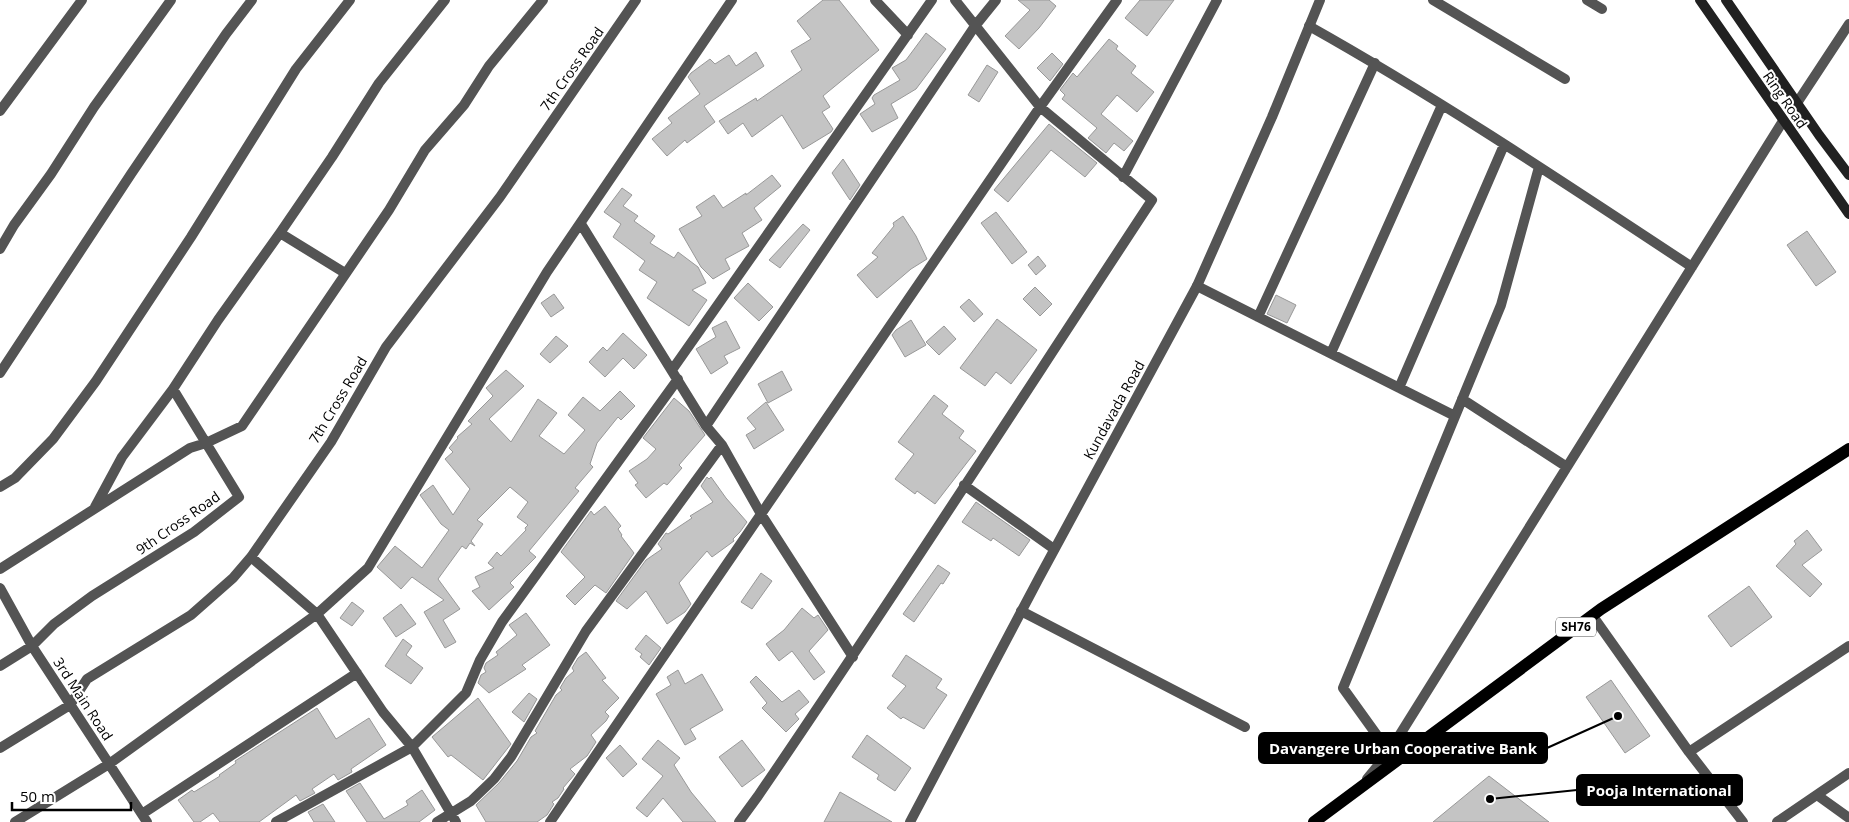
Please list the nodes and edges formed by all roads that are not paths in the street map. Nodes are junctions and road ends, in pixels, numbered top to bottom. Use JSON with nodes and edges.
{"nodes":[{"id":1,"x":82,"y":0,"type":"edge"},
{"id":2,"x":171,"y":0,"type":"edge"},
{"id":3,"x":252,"y":0,"type":"edge"},
{"id":4,"x":350,"y":0,"type":"edge"},
{"id":5,"x":445,"y":0,"type":"edge"},
{"id":6,"x":543,"y":0,"type":"edge"},
{"id":7,"x":636,"y":0,"type":"edge"},
{"id":8,"x":732,"y":0,"type":"edge"},
{"id":9,"x":875,"y":0,"type":"edge"},
{"id":10,"x":932,"y":0,"type":"edge"},
{"id":11,"x":954,"y":0,"type":"edge"},
{"id":12,"x":996,"y":0,"type":"edge"},
{"id":13,"x":1117,"y":0,"type":"edge"},
{"id":14,"x":1217,"y":0,"type":"edge"},
{"id":15,"x":1320,"y":0,"type":"edge"},
{"id":16,"x":1433,"y":0,"type":"edge"},
{"id":17,"x":1587,"y":0,"type":"edge"},
{"id":18,"x":1700,"y":0,"type":"edge"},
{"id":19,"x":1726,"y":0,"type":"edge"},
{"id":20,"x":1602,"y":9,"type":"dead end"},
{"id":21,"x":1849,"y":24,"type":"edge"},
{"id":22,"x":975,"y":26,"type":"junction"},
{"id":23,"x":1309,"y":26,"type":"junction"},
{"id":24,"x":908,"y":34,"type":"junction"},
{"id":25,"x":1375,"y":63,"type":"junction"},
{"id":26,"x":1565,"y":79,"type":"dead end"},
{"id":27,"x":1797,"y":103,"type":"junction"},
{"id":28,"x":1442,"y":105,"type":"junction"},
{"id":29,"x":1040,"y":108,"type":"junction"},
{"id":30,"x":0,"y":111,"type":"edge"},
{"id":31,"x":1783,"y":121,"type":"junction"},
{"id":32,"x":1504,"y":145,"type":"junction"},
{"id":33,"x":1539,"y":167,"type":"junction"},
{"id":34,"x":1849,"y":175,"type":"edge"},
{"id":35,"x":1123,"y":177,"type":"junction"},
{"id":36,"x":1849,"y":214,"type":"edge"},
{"id":37,"x":581,"y":224,"type":"junction"},
{"id":38,"x":280,"y":233,"type":"junction"},
{"id":39,"x":0,"y":249,"type":"edge"},
{"id":40,"x":1692,"y":267,"type":"junction"},
{"id":41,"x":345,"y":273,"type":"junction"},
{"id":42,"x":1197,"y":286,"type":"junction"},
{"id":43,"x":1258,"y":317,"type":"junction"},
{"id":44,"x":1330,"y":353,"type":"junction"},
{"id":45,"x":0,"y":373,"type":"edge"},
{"id":46,"x":675,"y":375,"type":"junction"},
{"id":47,"x":1399,"y":388,"type":"junction"},
{"id":48,"x":173,"y":389,"type":"junction"},
{"id":49,"x":1462,"y":399,"type":"junction"},
{"id":50,"x":1455,"y":416,"type":"junction"},
{"id":51,"x":706,"y":426,"type":"junction"},
{"id":52,"x":206,"y":443,"type":"junction"},
{"id":53,"x":722,"y":445,"type":"junction"},
{"id":54,"x":1849,"y":449,"type":"edge"},
{"id":55,"x":1567,"y":467,"type":"junction"},
{"id":56,"x":964,"y":485,"type":"junction"},
{"id":57,"x":0,"y":487,"type":"edge"},
{"id":58,"x":94,"y":509,"type":"junction"},
{"id":59,"x":761,"y":514,"type":"junction"},
{"id":60,"x":1054,"y":549,"type":"junction"},
{"id":61,"x":251,"y":557,"type":"junction"},
{"id":62,"x":0,"y":569,"type":"edge"},
{"id":63,"x":0,"y":588,"type":"edge"},
{"id":64,"x":1021,"y":611,"type":"junction"},
{"id":65,"x":317,"y":614,"type":"junction"},
{"id":66,"x":1592,"y":615,"type":"junction"},
{"id":67,"x":32,"y":646,"type":"junction"},
{"id":68,"x":1849,"y":646,"type":"edge"},
{"id":69,"x":853,"y":657,"type":"junction"},
{"id":70,"x":0,"y":666,"type":"edge"},
{"id":71,"x":357,"y":673,"type":"junction"},
{"id":72,"x":70,"y":705,"type":"junction"},
{"id":73,"x":1245,"y":727,"type":"dead end"},
{"id":74,"x":412,"y":747,"type":"junction"},
{"id":75,"x":0,"y":748,"type":"edge"},
{"id":76,"x":1389,"y":752,"type":"junction"},
{"id":77,"x":1689,"y":752,"type":"junction"},
{"id":78,"x":109,"y":764,"type":"junction"},
{"id":79,"x":1849,"y":773,"type":"edge"},
{"id":80,"x":1359,"y":788,"type":"junction"},
{"id":81,"x":1817,"y":795,"type":"junction"},
{"id":82,"x":453,"y":817,"type":"edge"},
{"id":83,"x":1849,"y":818,"type":"edge"},
{"id":84,"x":146,"y":820,"type":"edge"},
{"id":85,"x":15,"y":822,"type":"edge"},
{"id":86,"x":276,"y":822,"type":"edge"},
{"id":87,"x":437,"y":822,"type":"edge"},
{"id":88,"x":550,"y":822,"type":"edge"},
{"id":89,"x":739,"y":822,"type":"edge"},
{"id":90,"x":910,"y":822,"type":"edge"},
{"id":91,"x":1314,"y":822,"type":"edge"},
{"id":92,"x":1743,"y":822,"type":"edge"},
{"id":93,"x":1777,"y":822,"type":"edge"}],
"edges":[{"from":1,"to":30,"type":"street"},
{"from":2,"to":39,"type":"street"},
{"from":3,"to":45,"type":"street"},
{"from":4,"to":57,"type":"street"},
{"from":5,"to":38,"type":"street"},
{"from":6,"to":41,"type":"street"},
{"from":7,"to":61,"type":"street","name":"7th Cross Road"},
{"from":8,"to":37,"type":"street"},
{"from":9,"to":24,"type":"street"},
{"from":10,"to":24,"type":"street"},
{"from":11,"to":22,"type":"street"},
{"from":12,"to":22,"type":"street"},
{"from":13,"to":29,"type":"street"},
{"from":14,"to":35,"type":"street"},
{"from":15,"to":23,"type":"street","name":"Kundavada Road"},
{"from":16,"to":26,"type":"street"},
{"from":17,"to":20,"type":"street"},
{"from":18,"to":31,"type":"main road","name":"Ring Road"},
{"from":19,"to":27,"type":"main road","name":"Ring Road"},
{"from":21,"to":27,"type":"street"},
{"from":22,"to":29,"type":"street"},
{"from":22,"to":51,"type":"street"},
{"from":23,"to":25,"type":"street"},
{"from":23,"to":42,"type":"street","name":"Kundavada Road"},
{"from":24,"to":46,"type":"street"},
{"from":25,"to":28,"type":"street"},
{"from":25,"to":43,"type":"street"},
{"from":27,"to":34,"type":"main road","name":"Ring Road"},
{"from":28,"to":32,"type":"street"},
{"from":28,"to":44,"type":"street"},
{"from":29,"to":35,"type":"street"},
{"from":29,"to":59,"type":"street"},
{"from":31,"to":36,"type":"main road","name":"Ring Road"},
{"from":31,"to":40,"type":"street"},
{"from":32,"to":33,"type":"street"},
{"from":32,"to":47,"type":"street"},
{"from":33,"to":40,"type":"street"},
{"from":33,"to":49,"type":"street"},
{"from":35,"to":56,"type":"street"},
{"from":37,"to":46,"type":"street"},
{"from":37,"to":65,"type":"street"},
{"from":38,"to":41,"type":"street"},
{"from":38,"to":48,"type":"street"},
{"from":40,"to":55,"type":"street"},
{"from":41,"to":52,"type":"street"},
{"from":42,"to":43,"type":"street"},
{"from":42,"to":60,"type":"street","name":"Kundavada Road"},
{"from":43,"to":44,"type":"street"},
{"from":44,"to":47,"type":"street"},
{"from":46,"to":51,"type":"street"},
{"from":46,"to":74,"type":"street"},
{"from":47,"to":50,"type":"street"},
{"from":48,"to":52,"type":"street"},
{"from":48,"to":58,"type":"street"},
{"from":49,"to":50,"type":"street"},
{"from":49,"to":55,"type":"street"},
{"from":50,"to":76,"type":"street"},
{"from":51,"to":53,"type":"street"},
{"from":52,"to":58,"type":"street"},
{"from":52,"to":67,"type":"street","name":"9th Cross Road"},
{"from":53,"to":59,"type":"street"},
{"from":53,"to":82,"type":"street"},
{"from":54,"to":66,"type":"main road","number":"SH76"},
{"from":55,"to":76,"type":"street"},
{"from":56,"to":60,"type":"street"},
{"from":56,"to":69,"type":"street"},
{"from":58,"to":62,"type":"street"},
{"from":59,"to":69,"type":"street"},
{"from":59,"to":88,"type":"street"},
{"from":60,"to":64,"type":"street","name":"Kundavada Road"},
{"from":61,"to":65,"type":"street"},
{"from":61,"to":72,"type":"street","name":"7th Cross Road"},
{"from":63,"to":67,"type":"street","name":"3rd Main Road"},
{"from":64,"to":73,"type":"street"},
{"from":64,"to":90,"type":"street","name":"Kundavada Road"},
{"from":65,"to":71,"type":"street"},
{"from":65,"to":78,"type":"street"},
{"from":66,"to":77,"type":"street"},
{"from":66,"to":80,"type":"main road","number":"SH76"},
{"from":67,"to":70,"type":"street"},
{"from":67,"to":72,"type":"street","name":"3rd Main Road"},
{"from":68,"to":77,"type":"street"},
{"from":69,"to":89,"type":"street"},
{"from":71,"to":74,"type":"street"},
{"from":71,"to":84,"type":"street"},
{"from":72,"to":75,"type":"street","name":"7th Cross Road"},
{"from":72,"to":78,"type":"street","name":"3rd Main Road"},
{"from":74,"to":82,"type":"street"},
{"from":74,"to":86,"type":"street"},
{"from":76,"to":80,"type":"street"},
{"from":77,"to":92,"type":"street"},
{"from":78,"to":84,"type":"street","name":"3rd Main Road"},
{"from":78,"to":85,"type":"street"},
{"from":79,"to":81,"type":"street"},
{"from":80,"to":91,"type":"main road","number":"SH76"},
{"from":81,"to":83,"type":"street"},
{"from":81,"to":93,"type":"street"},
{"from":82,"to":87,"type":"street"}]}
